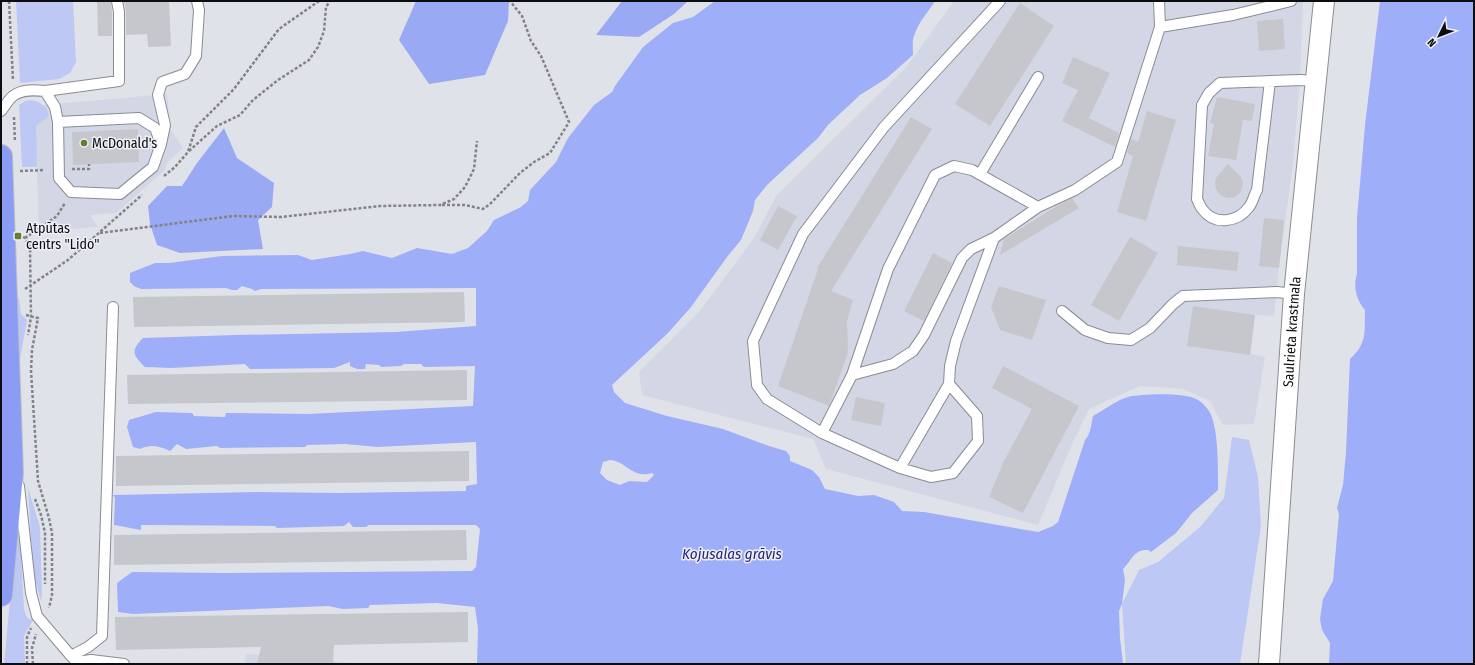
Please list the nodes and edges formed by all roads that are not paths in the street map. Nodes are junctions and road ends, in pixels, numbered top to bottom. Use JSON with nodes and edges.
{"nodes":[{"id":1,"x":117,"y":1,"type":"edge"},
{"id":2,"x":197,"y":1,"type":"edge"},
{"id":3,"x":1000,"y":1,"type":"edge"},
{"id":4,"x":1159,"y":1,"type":"edge"},
{"id":5,"x":1291,"y":1,"type":"edge"},
{"id":6,"x":1324,"y":1,"type":"edge"},
{"id":7,"x":1160,"y":27,"type":"junction"},
{"id":8,"x":1038,"y":76,"type":"dead end"},
{"id":9,"x":1270,"y":81,"type":"junction"},
{"id":10,"x":1315,"y":81,"type":"junction"},
{"id":11,"x":45,"y":91,"type":"junction"},
{"id":12,"x":1,"y":111,"type":"edge"},
{"id":13,"x":58,"y":122,"type":"junction"},
{"id":14,"x":161,"y":144,"type":"junction"},
{"id":15,"x":1,"y":156,"type":"edge"},
{"id":16,"x":980,"y":174,"type":"junction"},
{"id":17,"x":1038,"y":207,"type":"junction"},
{"id":18,"x":994,"y":238,"type":"junction"},
{"id":19,"x":1294,"y":294,"type":"junction"},
{"id":20,"x":113,"y":307,"type":"dead end"},
{"id":21,"x":1062,"y":311,"type":"dead end"},
{"id":22,"x":852,"y":375,"type":"junction"},
{"id":23,"x":949,"y":384,"type":"junction"},
{"id":24,"x":10,"y":399,"type":"junction"},
{"id":25,"x":822,"y":433,"type":"junction"},
{"id":26,"x":900,"y":468,"type":"junction"},
{"id":27,"x":1,"y":595,"type":"edge"},
{"id":28,"x":75,"y":661,"type":"edge"},
{"id":29,"x":118,"y":664,"type":"edge"},
{"id":30,"x":1269,"y":664,"type":"edge"}],
"edges":[{"from":1,"to":11,"type":"lane"},
{"from":2,"to":14,"type":"lane"},
{"from":3,"to":25,"type":"lane"},
{"from":4,"to":7,"type":"lane"},
{"from":5,"to":7,"type":"lane"},
{"from":6,"to":10,"type":"street","name":"Saulrieta krastmala"},
{"from":7,"to":17,"type":"lane"},
{"from":8,"to":16,"type":"lane"},
{"from":9,"to":9,"type":"lane"},
{"from":9,"to":10,"type":"lane"},
{"from":10,"to":19,"type":"street","name":"Saulrieta krastmala"},
{"from":11,"to":12,"type":"lane"},
{"from":11,"to":13,"type":"lane"},
{"from":13,"to":14,"type":"lane"},
{"from":13,"to":14,"type":"lane"},
{"from":15,"to":24,"type":"highway"},
{"from":16,"to":17,"type":"lane"},
{"from":16,"to":22,"type":"lane"},
{"from":17,"to":18,"type":"lane"},
{"from":18,"to":22,"type":"lane"},
{"from":18,"to":23,"type":"lane"},
{"from":19,"to":21,"type":"lane"},
{"from":19,"to":30,"type":"street","name":"Saulrieta krastmala"},
{"from":20,"to":28,"type":"lane"},
{"from":22,"to":25,"type":"lane"},
{"from":23,"to":26,"type":"lane"},
{"from":23,"to":26,"type":"lane"},
{"from":24,"to":27,"type":"highway"},
{"from":24,"to":28,"type":"lane"},
{"from":25,"to":26,"type":"lane"},
{"from":28,"to":29,"type":"lane"}]}
